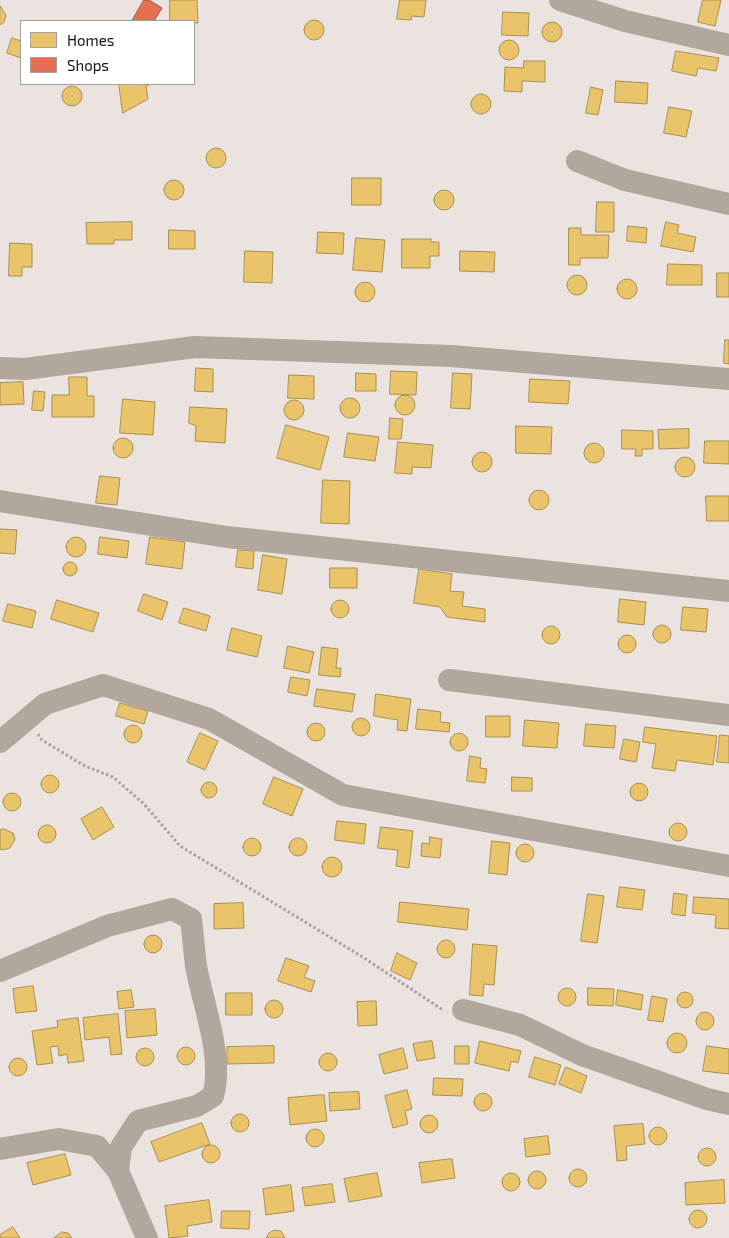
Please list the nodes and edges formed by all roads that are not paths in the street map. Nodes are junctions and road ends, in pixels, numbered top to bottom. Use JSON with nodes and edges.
{"nodes":[{"id":1,"x":560,"y":0,"type":"edge"},
{"id":2,"x":729,"y":45,"type":"edge"},
{"id":3,"x":577,"y":161,"type":"dead end"},
{"id":4,"x":729,"y":204,"type":"edge"},
{"id":5,"x":0,"y":368,"type":"edge"},
{"id":6,"x":729,"y":379,"type":"edge"},
{"id":7,"x":0,"y":500,"type":"edge"},
{"id":8,"x":729,"y":591,"type":"edge"},
{"id":9,"x":449,"y":680,"type":"dead end"},
{"id":10,"x":729,"y":715,"type":"edge"},
{"id":11,"x":0,"y":742,"type":"edge"},
{"id":12,"x":729,"y":866,"type":"edge"},
{"id":13,"x":0,"y":971,"type":"edge"},
{"id":14,"x":463,"y":1010,"type":"road end"},
{"id":15,"x":729,"y":1104,"type":"edge"},
{"id":16,"x":0,"y":1149,"type":"edge"},
{"id":17,"x":118,"y":1171,"type":"junction"},
{"id":18,"x":146,"y":1238,"type":"edge"}],
"edges":[{"from":1,"to":2,"type":"street"},
{"from":3,"to":4,"type":"street"},
{"from":5,"to":6,"type":"street"},
{"from":7,"to":8,"type":"street"},
{"from":9,"to":10,"type":"street"},
{"from":11,"to":12,"type":"street"},
{"from":13,"to":17,"type":"street"},
{"from":14,"to":15,"type":"street"},
{"from":16,"to":17,"type":"street"},
{"from":17,"to":18,"type":"street"}]}
